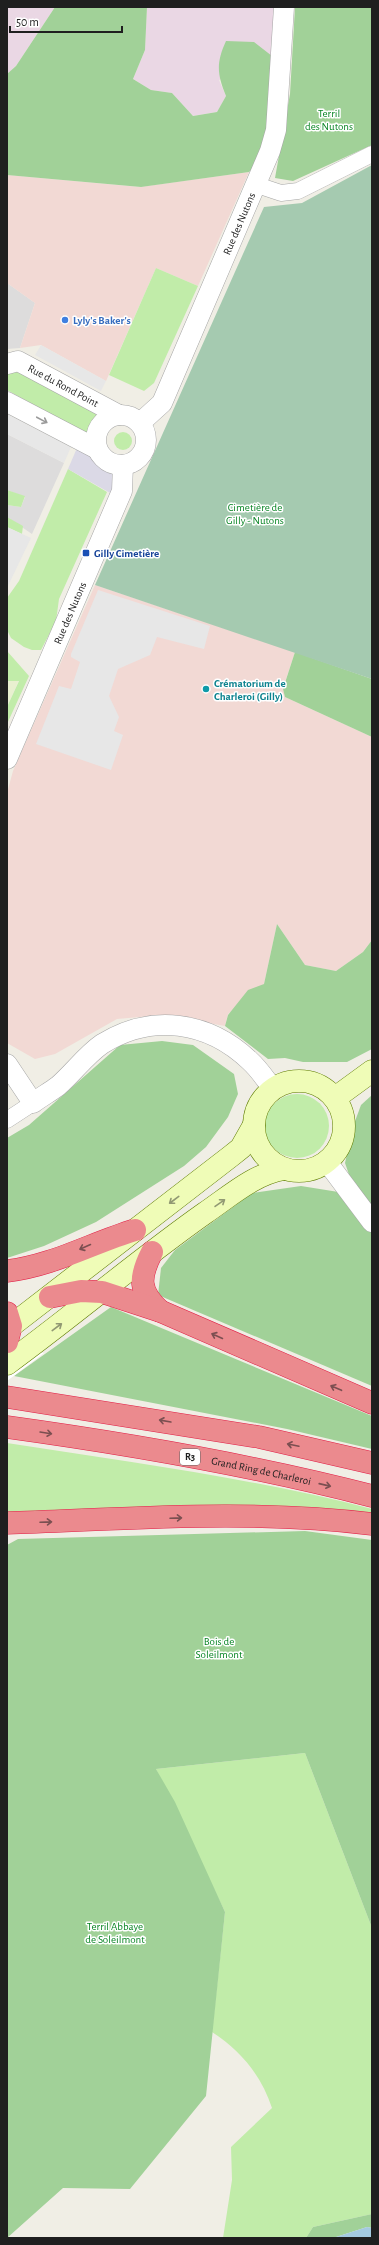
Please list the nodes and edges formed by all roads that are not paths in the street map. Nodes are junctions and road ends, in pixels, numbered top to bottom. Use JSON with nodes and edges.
{"nodes":[{"id":1,"x":284,"y":7,"type":"edge"},
{"id":2,"x":372,"y":154,"type":"edge"},
{"id":3,"x":257,"y":186,"type":"junction"},
{"id":4,"x":7,"y":364,"type":"edge"},
{"id":5,"x":7,"y":402,"type":"edge"},
{"id":6,"x":119,"y":415,"type":"junction"},
{"id":7,"x":140,"y":423,"type":"junction"},
{"id":8,"x":97,"y":450,"type":"junction"},
{"id":9,"x":123,"y":465,"type":"junction"},
{"id":10,"x":7,"y":759,"type":"edge"},
{"id":11,"x":7,"y":1064,"type":"edge"},
{"id":12,"x":372,"y":1071,"type":"edge"},
{"id":13,"x":273,"y":1089,"type":"junction"},
{"id":14,"x":335,"y":1098,"type":"junction"},
{"id":15,"x":33,"y":1103,"type":"junction"},
{"id":16,"x":7,"y":1120,"type":"edge"},
{"id":17,"x":254,"y":1125,"type":"junction"},
{"id":18,"x":327,"y":1162,"type":"junction"},
{"id":19,"x":284,"y":1169,"type":"junction"},
{"id":20,"x":372,"y":1222,"type":"edge"},
{"id":21,"x":135,"y":1230,"type":"junction"},
{"id":22,"x":152,"y":1252,"type":"junction"},
{"id":23,"x":7,"y":1271,"type":"edge"},
{"id":24,"x":102,"y":1292,"type":"junction"},
{"id":25,"x":50,"y":1297,"type":"junction"},
{"id":26,"x":160,"y":1311,"type":"junction"},
{"id":27,"x":12,"y":1332,"type":"edge"},
{"id":28,"x":7,"y":1364,"type":"edge"},
{"id":29,"x":7,"y":1397,"type":"edge"},
{"id":30,"x":372,"y":1403,"type":"edge"},
{"id":31,"x":7,"y":1427,"type":"edge"},
{"id":32,"x":372,"y":1463,"type":"edge"},
{"id":33,"x":372,"y":1496,"type":"edge"},
{"id":34,"x":7,"y":1523,"type":"edge"},
{"id":35,"x":372,"y":1524,"type":"edge"}],
"edges":[{"from":1,"to":3,"type":"street","name":"Rue des Nutons"},
{"from":2,"to":3,"type":"street"},
{"from":3,"to":7,"type":"street","name":"Rue des Nutons"},
{"from":4,"to":6,"type":"street","name":"Rue du Rond Point"},
{"from":5,"to":8,"type":"street","one_way":true},
{"from":6,"to":7,"type":"street"},
{"from":6,"to":8,"type":"street"},
{"from":7,"to":9,"type":"street"},
{"from":8,"to":9,"type":"street"},
{"from":9,"to":10,"type":"street","name":"Rue des Nutons"},
{"from":11,"to":15,"type":"street"},
{"from":12,"to":14,"type":"main road"},
{"from":13,"to":14,"type":"main road"},
{"from":13,"to":15,"type":"street"},
{"from":13,"to":17,"type":"main road"},
{"from":14,"to":18,"type":"main road"},
{"from":15,"to":16,"type":"street"},
{"from":17,"to":19,"type":"main road"},
{"from":17,"to":21,"type":"main road","one_way":true},
{"from":18,"to":19,"type":"main road"},
{"from":18,"to":20,"type":"street"},
{"from":22,"to":19,"type":"main road","one_way":true},
{"from":21,"to":23,"type":"highway","one_way":true},
{"from":21,"to":25,"type":"main road"},
{"from":22,"to":24,"type":"main road"},
{"from":22,"to":26,"type":"highway"},
{"from":24,"to":25,"type":"highway"},
{"from":24,"to":26,"type":"highway"},
{"from":27,"to":24,"type":"main road","one_way":true},
{"from":25,"to":27,"type":"main road"},
{"from":30,"to":26,"type":"highway","one_way":true},
{"from":27,"to":28,"type":"main road"},
{"from":32,"to":29,"type":"highway","one_way":true},
{"from":31,"to":33,"type":"highway","name":"Grand Ring de Charleroi","number":"R3","one_way":true},
{"from":34,"to":35,"type":"highway","one_way":true}]}
